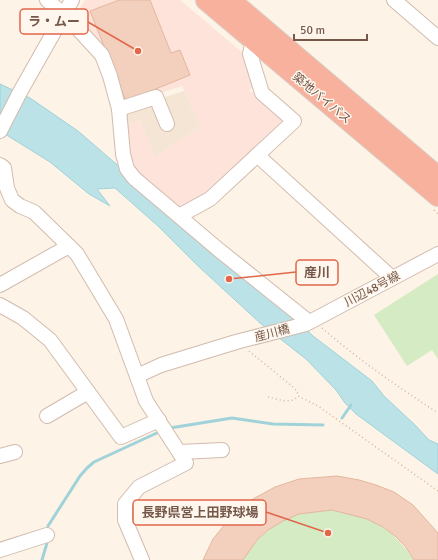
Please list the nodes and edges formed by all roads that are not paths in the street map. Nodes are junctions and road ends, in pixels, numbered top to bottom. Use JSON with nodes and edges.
{"nodes":[{"id":1,"x":47,"y":0,"type":"edge"},
{"id":2,"x":72,"y":0,"type":"edge"},
{"id":3,"x":206,"y":0,"type":"edge"},
{"id":4,"x":230,"y":0,"type":"edge"},
{"id":5,"x":394,"y":0,"type":"edge"},
{"id":6,"x":63,"y":13,"type":"junction"},
{"id":7,"x":438,"y":38,"type":"edge"},
{"id":8,"x":253,"y":40,"type":"junction"},
{"id":9,"x":119,"y":109,"type":"junction"},
{"id":10,"x":167,"y":124,"type":"dead end"},
{"id":11,"x":0,"y":131,"type":"edge"},
{"id":12,"x":257,"y":155,"type":"junction"},
{"id":13,"x":0,"y":165,"type":"edge"},
{"id":14,"x":438,"y":177,"type":"edge"},
{"id":15,"x":438,"y":196,"type":"edge"},
{"id":16,"x":179,"y":216,"type":"junction"},
{"id":17,"x":69,"y":246,"type":"junction"},
{"id":18,"x":438,"y":254,"type":"edge"},
{"id":19,"x":392,"y":278,"type":"junction"},
{"id":20,"x":0,"y":285,"type":"edge"},
{"id":21,"x":0,"y":305,"type":"edge"},
{"id":22,"x":309,"y":322,"type":"junction"},
{"id":23,"x":137,"y":376,"type":"junction"},
{"id":24,"x":88,"y":392,"type":"junction"},
{"id":25,"x":47,"y":416,"type":"dead end"},
{"id":26,"x":159,"y":420,"type":"junction"},
{"id":27,"x":222,"y":450,"type":"dead end"},
{"id":28,"x":15,"y":452,"type":"dead end"},
{"id":29,"x":180,"y":452,"type":"junction"},
{"id":30,"x":0,"y":456,"type":"edge"},
{"id":31,"x":47,"y":535,"type":"dead end"},
{"id":32,"x":0,"y":550,"type":"edge"},
{"id":33,"x":142,"y":560,"type":"edge"}],
"edges":[{"from":1,"to":6,"type":"street"},
{"from":2,"to":6,"type":"street"},
{"from":3,"to":8,"type":"highway","name":"築地バイパス"},
{"from":4,"to":14,"type":"highway","name":"築地バイパス"},
{"from":5,"to":7,"type":"street"},
{"from":6,"to":9,"type":"street"},
{"from":6,"to":11,"type":"street"},
{"from":8,"to":12,"type":"street"},
{"from":8,"to":15,"type":"highway","name":"築地バイパス"},
{"from":9,"to":10,"type":"street"},
{"from":9,"to":16,"type":"street"},
{"from":12,"to":16,"type":"street"},
{"from":12,"to":19,"type":"street"},
{"from":13,"to":17,"type":"street"},
{"from":16,"to":22,"type":"street"},
{"from":17,"to":20,"type":"street"},
{"from":17,"to":23,"type":"street"},
{"from":18,"to":19,"type":"street","name":"川辺48号線"},
{"from":19,"to":22,"type":"street","name":"川辺48号線"},
{"from":21,"to":24,"type":"street"},
{"from":22,"to":23,"type":"street","name":"産川橋"},
{"from":23,"to":26,"type":"street"},
{"from":24,"to":25,"type":"street"},
{"from":24,"to":26,"type":"street"},
{"from":26,"to":29,"type":"street"},
{"from":27,"to":29,"type":"street"},
{"from":28,"to":30,"type":"street"},
{"from":29,"to":33,"type":"street"},
{"from":31,"to":32,"type":"street"}]}
